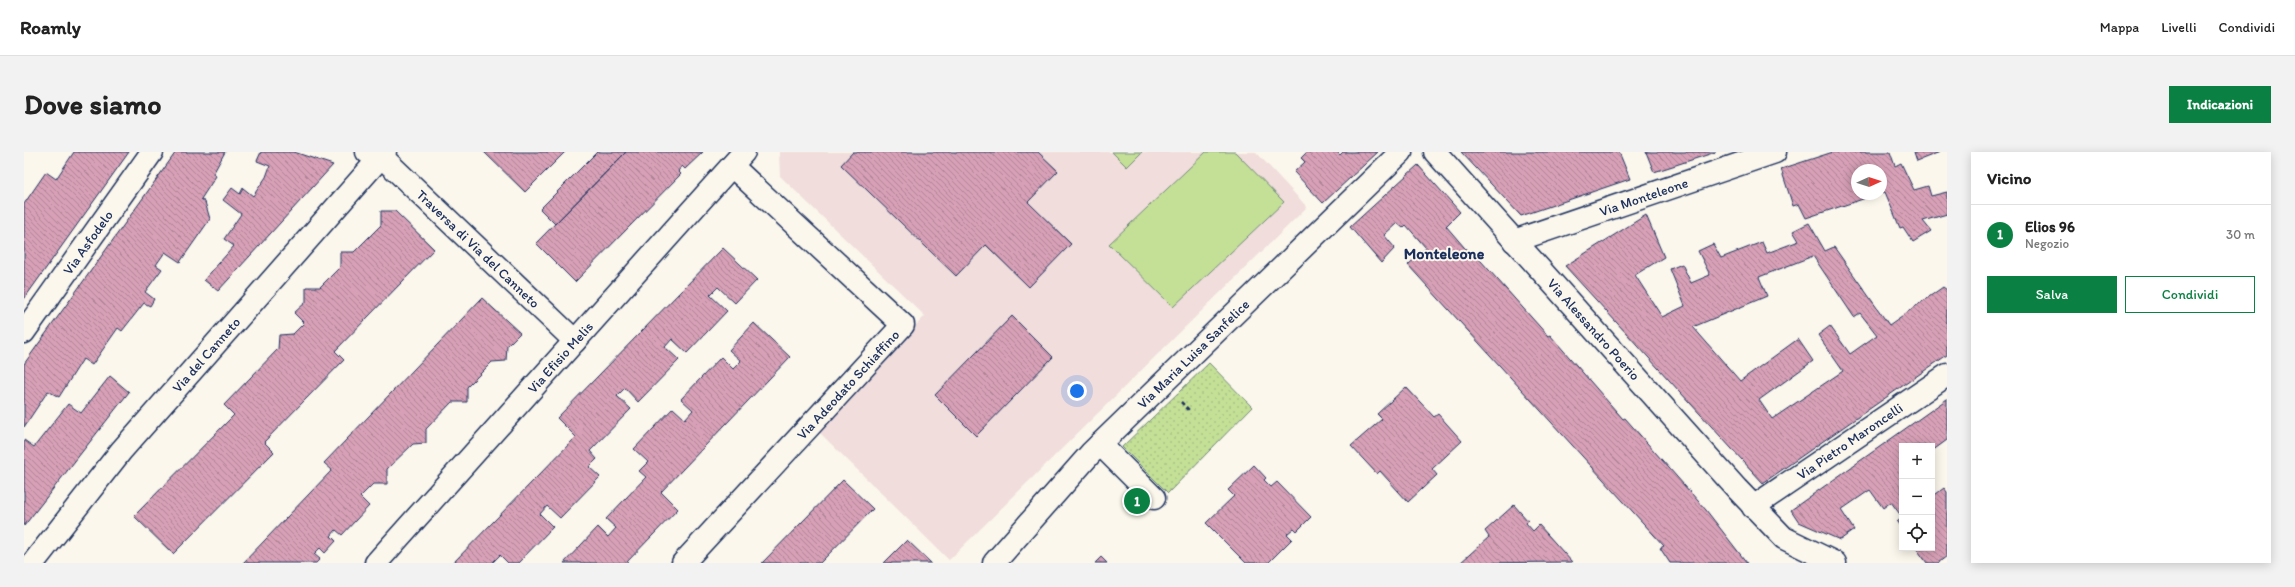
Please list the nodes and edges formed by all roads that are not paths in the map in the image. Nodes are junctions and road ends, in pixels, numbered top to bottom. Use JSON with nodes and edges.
{"nodes":[{"id":1,"x":152,"y":152,"type":"edge"},
{"id":2,"x":1401,"y":152,"type":"edge"},
{"id":3,"x":1435,"y":152,"type":"edge"},
{"id":4,"x":1774,"y":152,"type":"edge"},
{"id":5,"x":378,"y":153,"type":"edge"},
{"id":6,"x":738,"y":159,"type":"edge"},
{"id":7,"x":1514,"y":241,"type":"junction"},
{"id":8,"x":24,"y":332,"type":"edge"},
{"id":9,"x":575,"y":341,"type":"junction"},
{"id":10,"x":1947,"y":375,"type":"edge"},
{"id":11,"x":1100,"y":444,"type":"junction"},
{"id":12,"x":1154,"y":498,"type":"dead end"},
{"id":13,"x":1753,"y":507,"type":"junction"},
{"id":14,"x":33,"y":563,"type":"edge"},
{"id":15,"x":376,"y":563,"type":"edge"},
{"id":16,"x":683,"y":563,"type":"edge"},
{"id":17,"x":994,"y":563,"type":"edge"},
{"id":18,"x":1835,"y":563,"type":"edge"}],
"edges":[{"from":1,"to":8,"type":"street","name":"Via Asfodelo"},
{"from":2,"to":11,"type":"street","name":"Via Maria Luisa Sanfelice"},
{"from":3,"to":7,"type":"street","name":"Via Alessandro Poerio"},
{"from":4,"to":7,"type":"street","name":"Via Monteleone"},
{"from":5,"to":9,"type":"street","name":"Traversa di Via del Canneto"},
{"from":5,"to":14,"type":"street","name":"Via del Canneto"},
{"from":6,"to":9,"type":"street","name":"Via Efisio Melis"},
{"from":6,"to":16,"type":"street","name":"Via Adeodato Schiaffino"},
{"from":7,"to":13,"type":"street","name":"Via Alessandro Poerio"},
{"from":9,"to":15,"type":"street","name":"Via Efisio Melis"},
{"from":10,"to":13,"type":"street","name":"Via Pietro Maroncelli"},
{"from":11,"to":12,"type":"street"},
{"from":11,"to":17,"type":"street","name":"Via Maria Luisa Sanfelice"},
{"from":13,"to":18,"type":"street","name":"Via Alessandro Poerio"}]}
